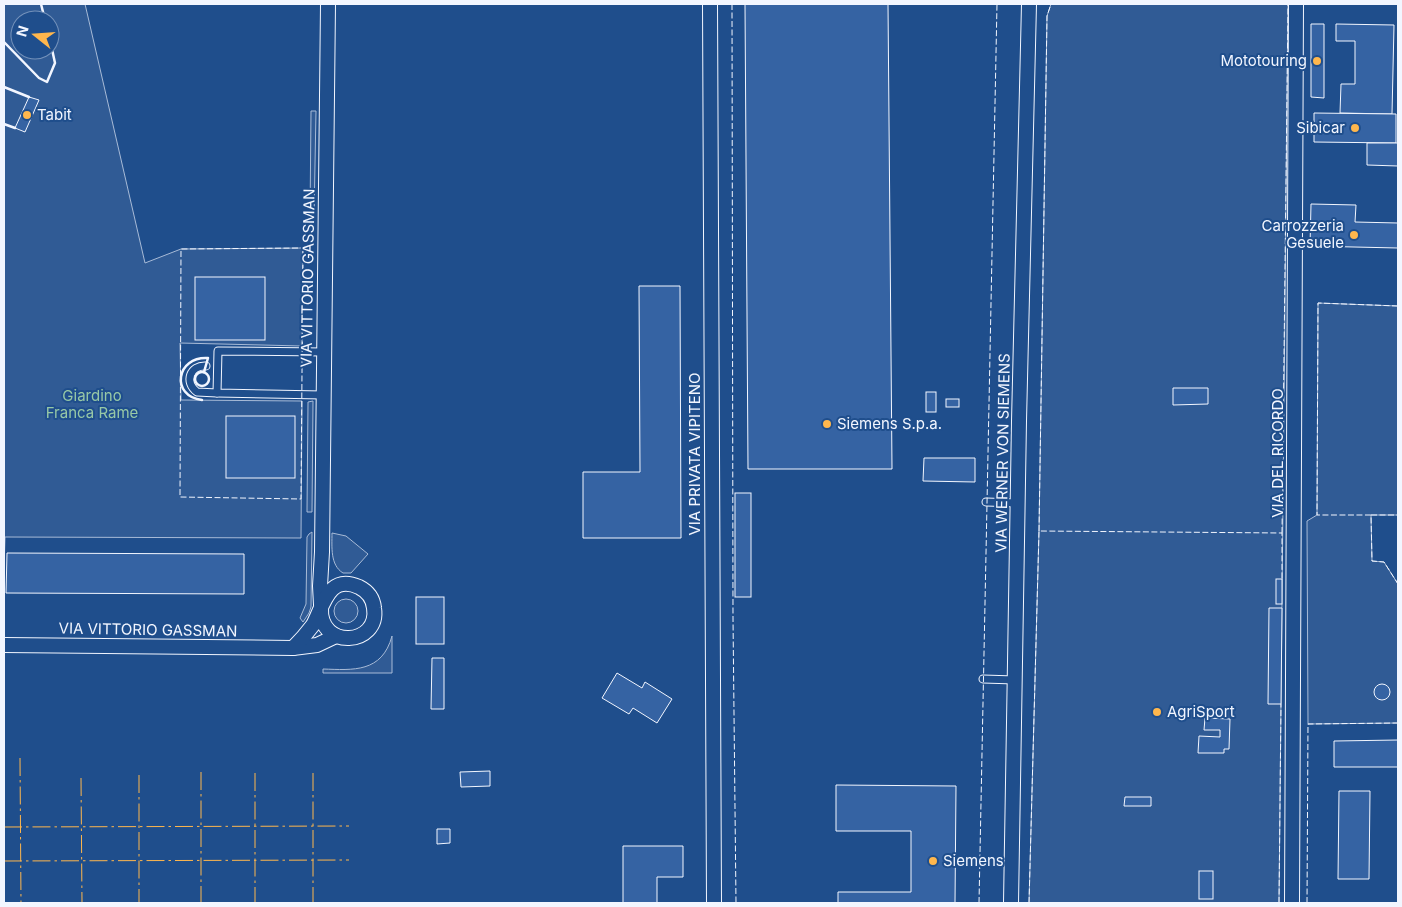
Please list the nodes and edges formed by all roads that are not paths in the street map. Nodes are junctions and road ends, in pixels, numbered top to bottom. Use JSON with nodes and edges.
{"nodes":[{"id":1,"x":328,"y":4,"type":"edge"},
{"id":2,"x":710,"y":4,"type":"edge"},
{"id":3,"x":1029,"y":4,"type":"edge"},
{"id":4,"x":1296,"y":4,"type":"edge"},
{"id":5,"x":324,"y":352,"type":"junction"},
{"id":6,"x":206,"y":366,"type":"dead end"},
{"id":7,"x":217,"y":393,"type":"junction"},
{"id":8,"x":323,"y":395,"type":"junction"},
{"id":9,"x":986,"y":502,"type":"dead end"},
{"id":10,"x":1018,"y":503,"type":"junction"},
{"id":11,"x":322,"y":552,"type":"junction"},
{"id":12,"x":342,"y":585,"type":"junction"},
{"id":13,"x":321,"y":606,"type":"junction"},
{"id":14,"x":336,"y":636,"type":"junction"},
{"id":15,"x":4,"y":644,"type":"edge"},
{"id":16,"x":293,"y":648,"type":"junction"},
{"id":17,"x":983,"y":679,"type":"dead end"},
{"id":18,"x":1015,"y":680,"type":"junction"},
{"id":19,"x":714,"y":903,"type":"edge"},
{"id":20,"x":1011,"y":903,"type":"edge"},
{"id":21,"x":1292,"y":903,"type":"edge"}],
"edges":[{"from":1,"to":5,"type":"street","name":"VIA VITTORIO GASSMAN"},
{"from":2,"to":19,"type":"street","name":"VIA PRIVATA VIPITENO"},
{"from":3,"to":10,"type":"street","name":"VIA WERNER VON SIEMENS"},
{"from":4,"to":21,"type":"street","name":"VIA DEL RICORDO"},
{"from":5,"to":7,"type":"lane"},
{"from":5,"to":8,"type":"street","name":"VIA VITTORIO GASSMAN"},
{"from":6,"to":7,"type":"lane"},
{"from":7,"to":8,"type":"lane"},
{"from":8,"to":11,"type":"street","name":"VIA VITTORIO GASSMAN"},
{"from":9,"to":10,"type":"lane"},
{"from":10,"to":18,"type":"street","name":"VIA WERNER VON SIEMENS"},
{"from":11,"to":12,"type":"street","name":"VIA VITTORIO GASSMAN"},
{"from":11,"to":13,"type":"street","name":"VIA VITTORIO GASSMAN"},
{"from":12,"to":13,"type":"street","name":"VIA VITTORIO GASSMAN"},
{"from":12,"to":14,"type":"street","name":"VIA VITTORIO GASSMAN"},
{"from":13,"to":14,"type":"street","name":"VIA VITTORIO GASSMAN"},
{"from":13,"to":16,"type":"street","name":"VIA VITTORIO GASSMAN"},
{"from":14,"to":16,"type":"street","name":"VIA VITTORIO GASSMAN"},
{"from":15,"to":16,"type":"street","name":"VIA VITTORIO GASSMAN"},
{"from":17,"to":18,"type":"lane"},
{"from":18,"to":20,"type":"street","name":"VIA WERNER VON SIEMENS"}]}
